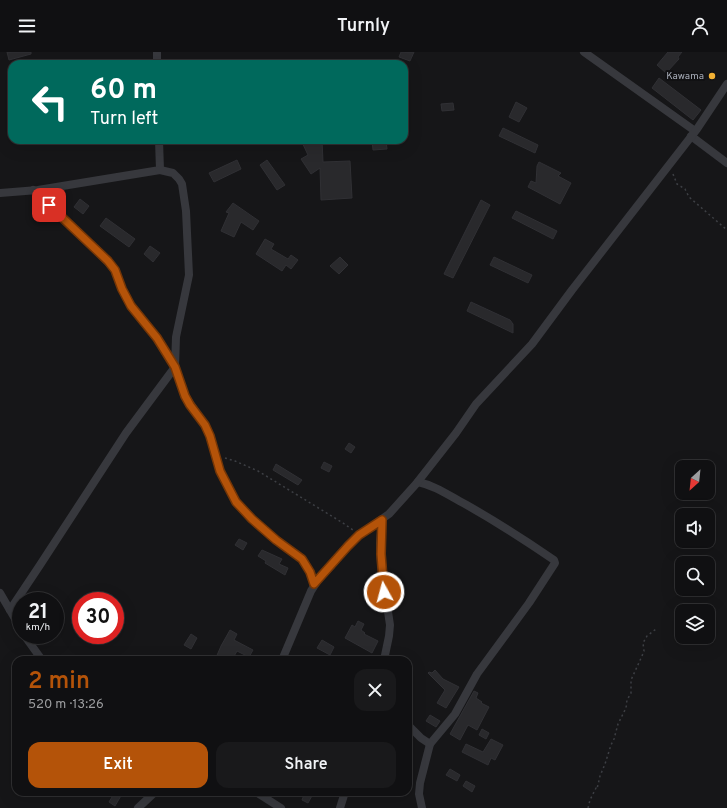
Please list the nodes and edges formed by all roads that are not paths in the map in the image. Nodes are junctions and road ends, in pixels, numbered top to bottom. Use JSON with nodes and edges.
{"nodes":[{"id":1,"x":584,"y":52,"type":"edge"},
{"id":2,"x":727,"y":85,"type":"edge"},
{"id":3,"x":693,"y":133,"type":"junction"},
{"id":4,"x":159,"y":144,"type":"edge"},
{"id":5,"x":727,"y":163,"type":"edge"},
{"id":6,"x":160,"y":170,"type":"junction"},
{"id":7,"x":32,"y":190,"type":"junction"},
{"id":8,"x":0,"y":193,"type":"edge"},
{"id":9,"x":175,"y":367,"type":"junction"},
{"id":10,"x":418,"y":482,"type":"junction"},
{"id":11,"x":382,"y":520,"type":"junction"},
{"id":12,"x":314,"y":584,"type":"junction"},
{"id":13,"x":0,"y":593,"type":"edge"},
{"id":14,"x":10,"y":610,"type":"junction"},
{"id":15,"x":12,"y":613,"type":"edge"},
{"id":16,"x":30,"y":644,"type":"edge"},
{"id":17,"x":39,"y":656,"type":"edge"},
{"id":18,"x":284,"y":656,"type":"edge"},
{"id":19,"x":385,"y":656,"type":"edge"},
{"id":20,"x":412,"y":729,"type":"edge"},
{"id":21,"x":430,"y":744,"type":"junction"},
{"id":22,"x":151,"y":796,"type":"edge"},
{"id":23,"x":262,"y":796,"type":"edge"},
{"id":24,"x":344,"y":796,"type":"edge"},
{"id":25,"x":138,"y":808,"type":"edge"},
{"id":26,"x":281,"y":808,"type":"edge"},
{"id":27,"x":340,"y":808,"type":"edge"},
{"id":28,"x":422,"y":808,"type":"edge"}],
"edges":[{"from":1,"to":3,"type":"street"},
{"from":2,"to":3,"type":"street"},
{"from":3,"to":5,"type":"street"},
{"from":3,"to":10,"type":"street"},
{"from":4,"to":6,"type":"street"},
{"from":6,"to":7,"type":"street"},
{"from":6,"to":9,"type":"street"},
{"from":7,"to":8,"type":"street"},
{"from":7,"to":9,"type":"street"},
{"from":9,"to":12,"type":"street"},
{"from":9,"to":14,"type":"street"},
{"from":10,"to":11,"type":"street"},
{"from":10,"to":21,"type":"street"},
{"from":11,"to":12,"type":"street"},
{"from":11,"to":19,"type":"street"},
{"from":12,"to":18,"type":"street"},
{"from":13,"to":14,"type":"street"},
{"from":14,"to":15,"type":"street"},
{"from":16,"to":17,"type":"street"},
{"from":20,"to":21,"type":"street"},
{"from":21,"to":28,"type":"street"},
{"from":22,"to":25,"type":"street"},
{"from":23,"to":26,"type":"street"},
{"from":24,"to":27,"type":"street"}]}
